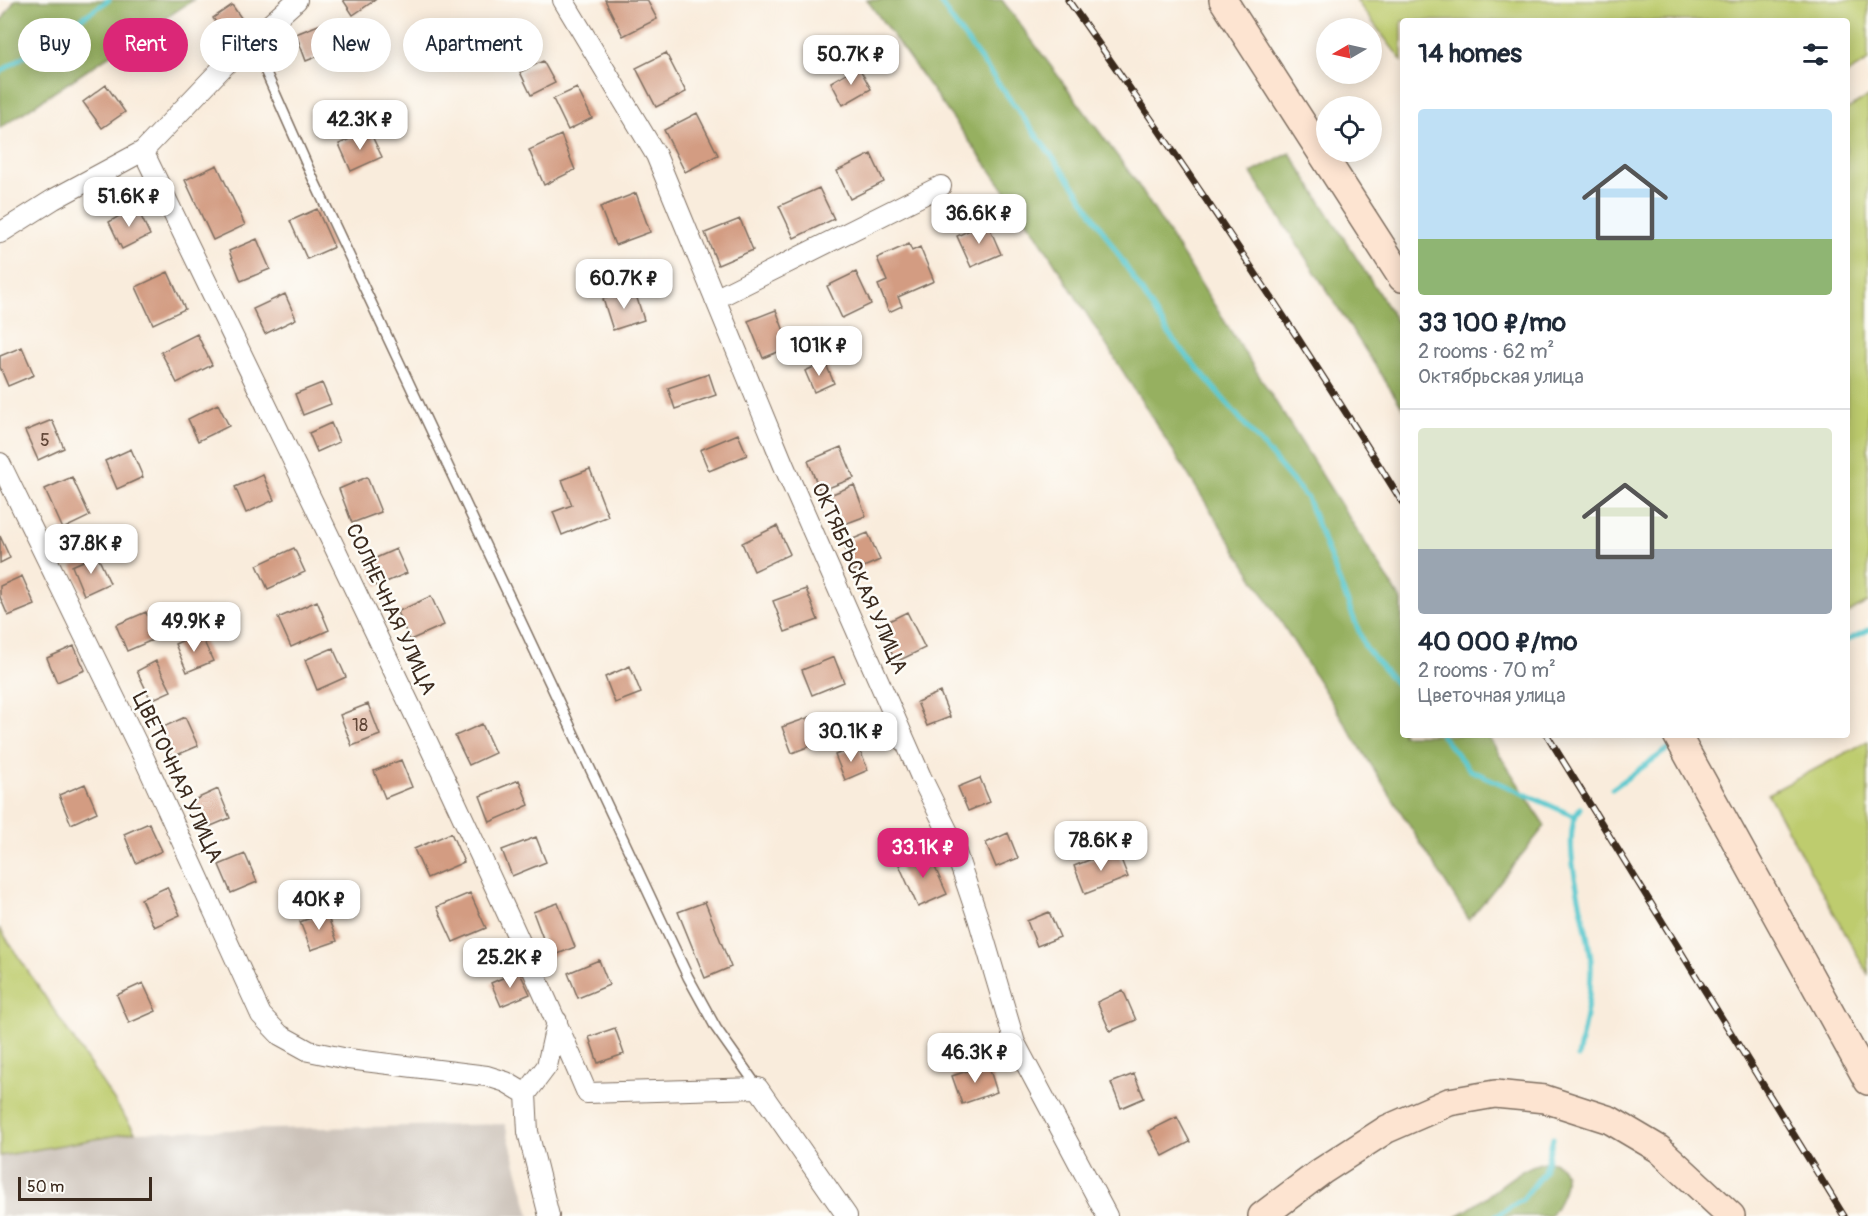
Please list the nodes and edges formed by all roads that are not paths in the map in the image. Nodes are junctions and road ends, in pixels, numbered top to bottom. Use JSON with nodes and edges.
{"nodes":[{"id":1,"x":297,"y":0,"type":"edge"},
{"id":2,"x":563,"y":0,"type":"edge"},
{"id":3,"x":1223,"y":0,"type":"edge"},
{"id":4,"x":277,"y":18,"type":"edge"},
{"id":5,"x":218,"y":72,"type":"edge"},
{"id":6,"x":266,"y":72,"type":"edge"},
{"id":7,"x":142,"y":151,"type":"junction"},
{"id":8,"x":941,"y":186,"type":"dead end"},
{"id":9,"x":0,"y":233,"type":"edge"},
{"id":10,"x":1400,"y":275,"type":"edge"},
{"id":11,"x":715,"y":299,"type":"junction"},
{"id":12,"x":0,"y":463,"type":"edge"},
{"id":13,"x":1679,"y":738,"type":"edge"},
{"id":14,"x":556,"y":1022,"type":"junction"},
{"id":15,"x":1868,"y":1081,"type":"edge"},
{"id":16,"x":758,"y":1088,"type":"junction"},
{"id":17,"x":526,"y":1094,"type":"junction"},
{"id":18,"x":549,"y":1216,"type":"edge"},
{"id":19,"x":847,"y":1216,"type":"edge"},
{"id":20,"x":1107,"y":1216,"type":"edge"},
{"id":21,"x":1262,"y":1216,"type":"edge"},
{"id":22,"x":1731,"y":1216,"type":"edge"}],
"edges":[{"from":1,"to":4,"type":"street"},
{"from":2,"to":11,"type":"street","name":"ОКТЯБРЬСКАЯ УЛИЦА"},
{"from":3,"to":10,"type":"street"},
{"from":5,"to":7,"type":"street"},
{"from":6,"to":16,"type":"lane"},
{"from":7,"to":9,"type":"street"},
{"from":7,"to":14,"type":"street","name":"СОЛНЕЧНАЯ УЛИЦА"},
{"from":8,"to":11,"type":"street"},
{"from":11,"to":20,"type":"street","name":"ОКТЯБРЬСКАЯ УЛИЦА"},
{"from":12,"to":17,"type":"street","name":"ЦВЕТОЧНАЯ УЛИЦА"},
{"from":13,"to":15,"type":"street"},
{"from":14,"to":16,"type":"street","name":"СОЛНЕЧНАЯ УЛИЦА"},
{"from":14,"to":17,"type":"street"},
{"from":16,"to":19,"type":"street"},
{"from":17,"to":18,"type":"street"},
{"from":21,"to":22,"type":"street"}]}
